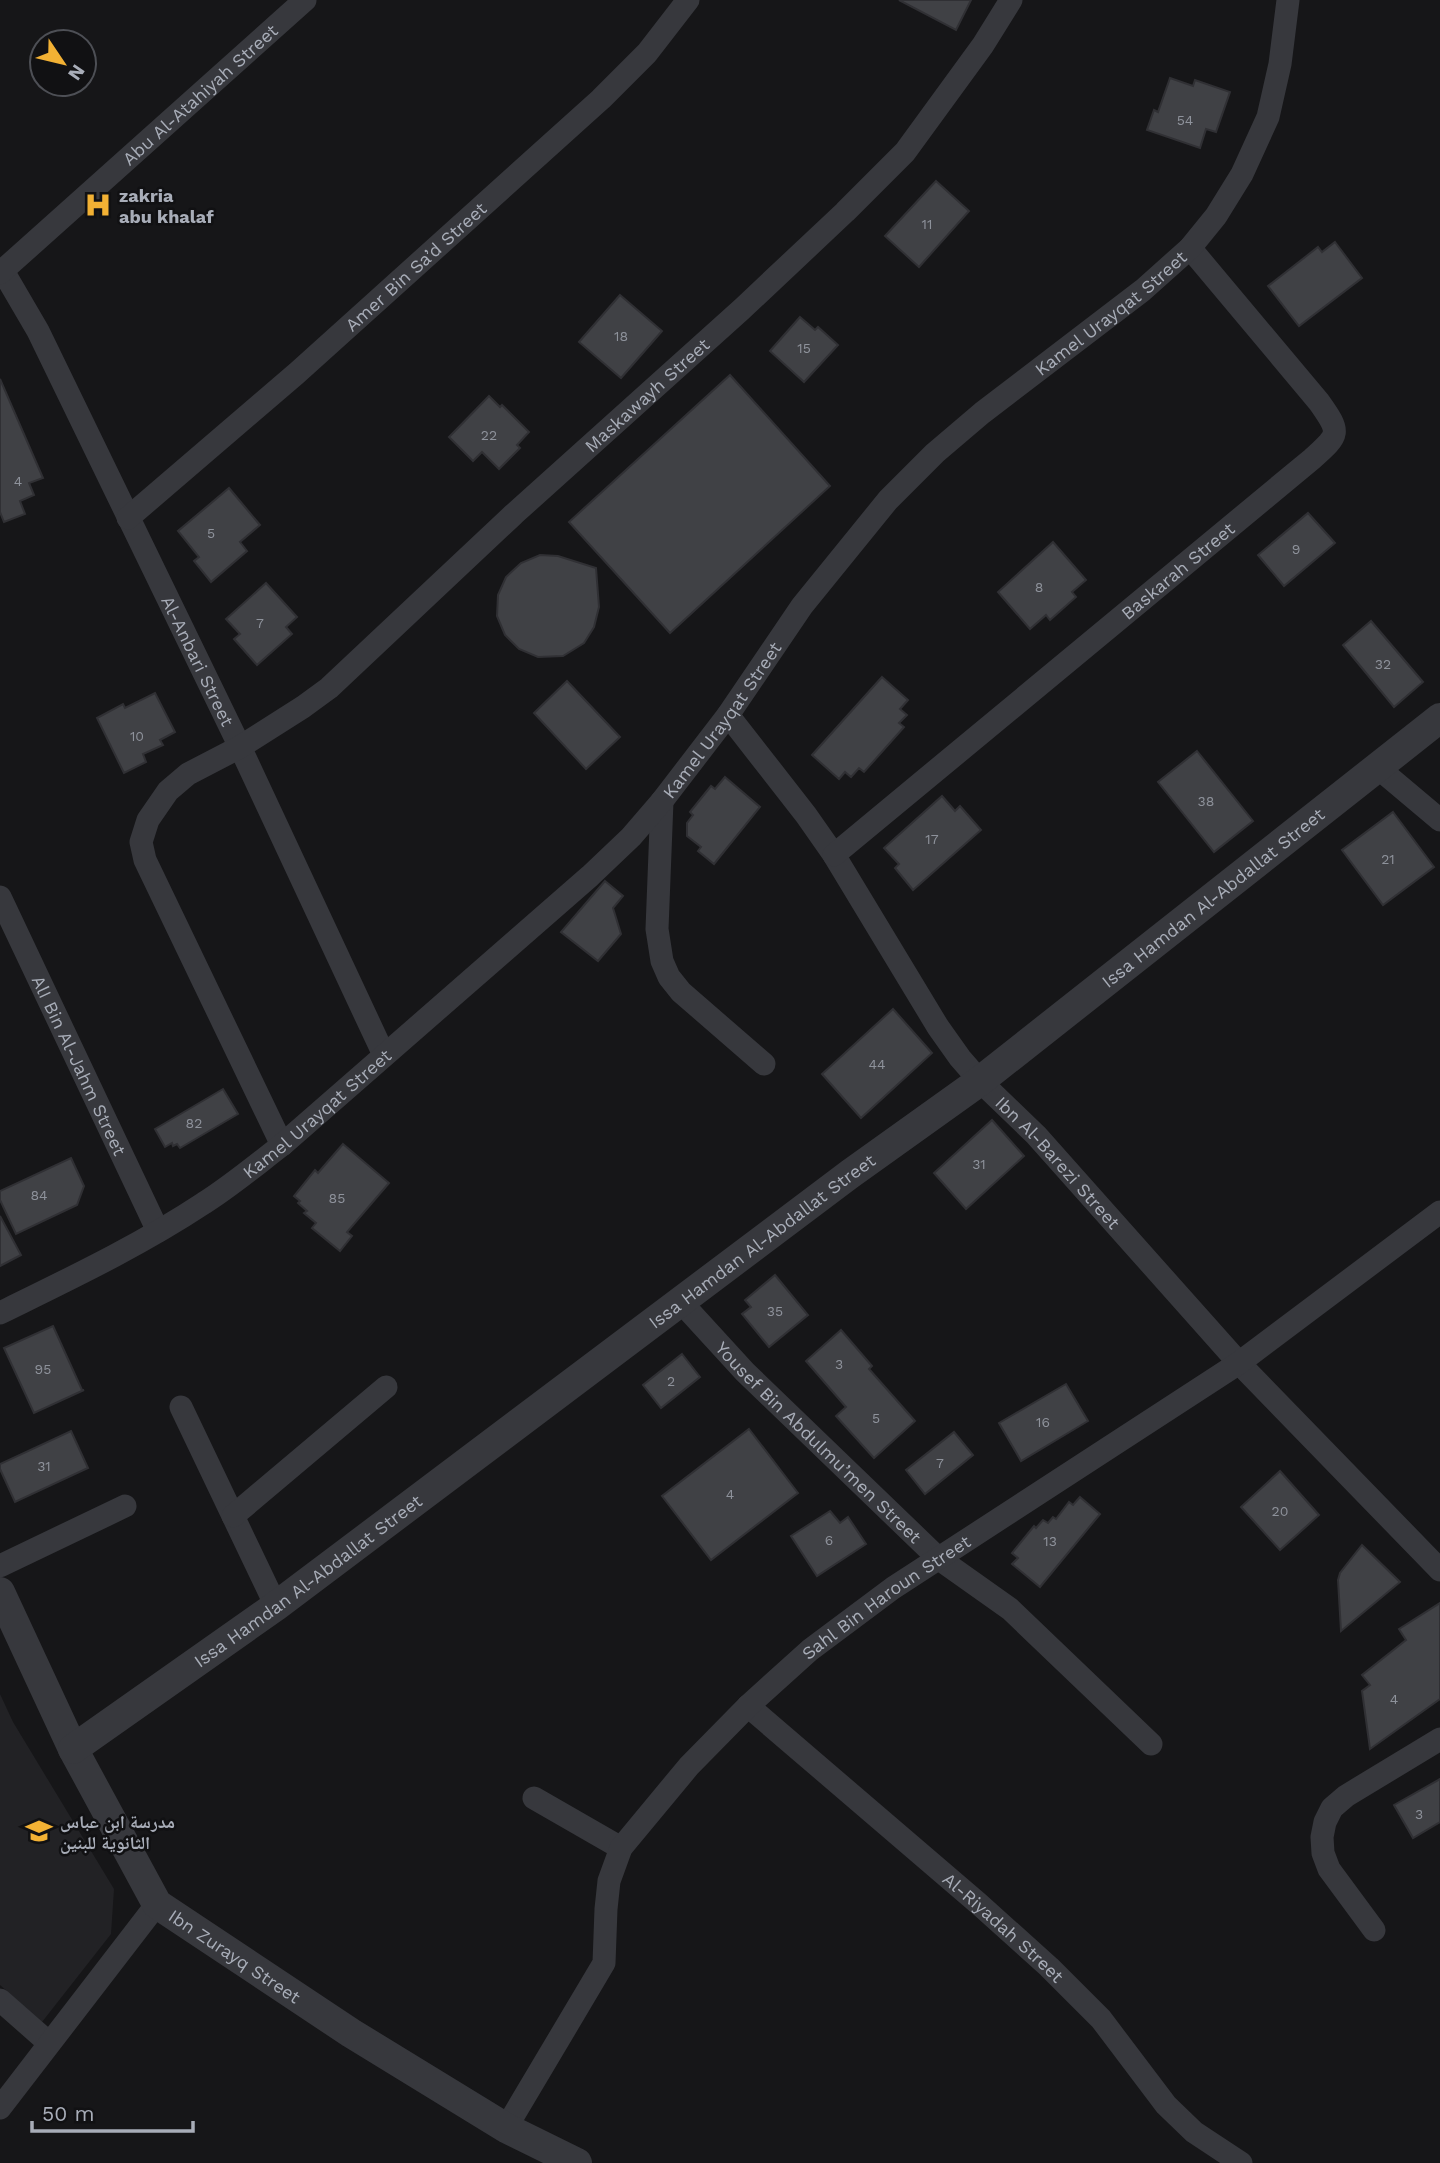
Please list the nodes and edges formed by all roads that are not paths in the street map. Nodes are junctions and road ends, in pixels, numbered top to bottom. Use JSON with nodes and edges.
{"nodes":[{"id":1,"x":305,"y":0,"type":"edge"},
{"id":2,"x":688,"y":0,"type":"edge"},
{"id":3,"x":1011,"y":0,"type":"edge"},
{"id":4,"x":1288,"y":0,"type":"edge"},
{"id":5,"x":1190,"y":248,"type":"junction"},
{"id":6,"x":2,"y":272,"type":"edge"},
{"id":7,"x":128,"y":518,"type":"junction"},
{"id":8,"x":728,"y":715,"type":"junction"},
{"id":9,"x":1440,"y":718,"type":"edge"},
{"id":10,"x":240,"y":747,"type":"junction"},
{"id":11,"x":1377,"y":767,"type":"junction"},
{"id":12,"x":662,"y":801,"type":"junction"},
{"id":13,"x":1440,"y":820,"type":"edge"},
{"id":14,"x":834,"y":855,"type":"junction"},
{"id":15,"x":0,"y":897,"type":"edge"},
{"id":16,"x":384,"y":1055,"type":"junction"},
{"id":17,"x":764,"y":1063,"type":"dead end"},
{"id":18,"x":980,"y":1081,"type":"junction"},
{"id":19,"x":282,"y":1145,"type":"junction"},
{"id":20,"x":1440,"y":1212,"type":"edge"},
{"id":21,"x":158,"y":1231,"type":"junction"},
{"id":22,"x":680,"y":1301,"type":"junction"},
{"id":23,"x":0,"y":1313,"type":"edge"},
{"id":24,"x":1239,"y":1363,"type":"junction"},
{"id":25,"x":386,"y":1387,"type":"dead end"},
{"id":26,"x":181,"y":1407,"type":"dead end"},
{"id":27,"x":125,"y":1506,"type":"dead end"},
{"id":28,"x":233,"y":1516,"type":"junction"},
{"id":29,"x":938,"y":1559,"type":"junction"},
{"id":30,"x":0,"y":1566,"type":"edge"},
{"id":31,"x":1440,"y":1570,"type":"edge"},
{"id":32,"x":0,"y":1592,"type":"edge"},
{"id":33,"x":276,"y":1606,"type":"junction"},
{"id":34,"x":748,"y":1706,"type":"junction"},
{"id":35,"x":1440,"y":1739,"type":"edge"},
{"id":36,"x":1151,"y":1744,"type":"dead end"},
{"id":37,"x":73,"y":1749,"type":"junction"},
{"id":38,"x":534,"y":1798,"type":"dead end"},
{"id":39,"x":621,"y":1848,"type":"junction"},
{"id":40,"x":157,"y":1904,"type":"junction"},
{"id":41,"x":1374,"y":1930,"type":"dead end"},
{"id":42,"x":0,"y":2000,"type":"edge"},
{"id":43,"x":49,"y":2043,"type":"junction"},
{"id":44,"x":0,"y":2108,"type":"edge"},
{"id":45,"x":506,"y":2128,"type":"junction"},
{"id":46,"x":577,"y":2163,"type":"edge"},
{"id":47,"x":1241,"y":2163,"type":"edge"}],
"edges":[{"from":1,"to":6,"type":"street","name":"Abu Al-Atahiyah Street"},
{"from":2,"to":7,"type":"street","name":"Amer Bin Sa’d Street"},
{"from":3,"to":10,"type":"street","name":"Maskawayh Street"},
{"from":4,"to":5,"type":"street","name":"Kamel Urayqat Street"},
{"from":5,"to":8,"type":"street","name":"Kamel Urayqat Street"},
{"from":5,"to":14,"type":"street","name":"Baskarah Street"},
{"from":6,"to":7,"type":"street","name":"Al-Anbari Street"},
{"from":7,"to":10,"type":"street","name":"Al-Anbari Street"},
{"from":8,"to":12,"type":"street","name":"Kamel Urayqat Street"},
{"from":8,"to":14,"type":"street","name":"Ibn Al-Barezi Street"},
{"from":9,"to":11,"type":"street","name":"Issa Hamdan Al-Abdallat Street"},
{"from":10,"to":16,"type":"street","name":"Al-Anbari Street"},
{"from":10,"to":19,"type":"street","name":"Maskawayh Street"},
{"from":11,"to":13,"type":"street"},
{"from":11,"to":18,"type":"street","name":"Issa Hamdan Al-Abdallat Street"},
{"from":12,"to":16,"type":"street","name":"Kamel Urayqat Street"},
{"from":12,"to":17,"type":"street"},
{"from":14,"to":18,"type":"street","name":"Ibn Al-Barezi Street"},
{"from":15,"to":21,"type":"street","name":"AlI Bin Al-Jahm Street"},
{"from":16,"to":19,"type":"street","name":"Kamel Urayqat Street"},
{"from":18,"to":22,"type":"street","name":"Issa Hamdan Al-Abdallat Street"},
{"from":18,"to":24,"type":"street","name":"Ibn Al-Barezi Street"},
{"from":19,"to":21,"type":"street","name":"Kamel Urayqat Street"},
{"from":20,"to":24,"type":"street","name":"Sahl Bin Haroun Street"},
{"from":21,"to":23,"type":"street","name":"Kamel Urayqat Street"},
{"from":22,"to":29,"type":"street","name":"Yousef Bin Abdulmu’men Street"},
{"from":22,"to":33,"type":"street","name":"Issa Hamdan Al-Abdallat Street"},
{"from":24,"to":29,"type":"street","name":"Sahl Bin Haroun Street"},
{"from":24,"to":31,"type":"street","name":"Ibn Al-Barezi Street"},
{"from":25,"to":28,"type":"street"},
{"from":26,"to":28,"type":"street"},
{"from":27,"to":30,"type":"street"},
{"from":28,"to":33,"type":"street"},
{"from":29,"to":34,"type":"street","name":"Sahl Bin Haroun Street"},
{"from":29,"to":36,"type":"street","name":"Yousef Bin Abdulmu’men Street"},
{"from":32,"to":37,"type":"street","name":"Ibn Zurayq Street"},
{"from":33,"to":37,"type":"street","name":"Issa Hamdan Al-Abdallat Street"},
{"from":34,"to":39,"type":"street","name":"Sahl Bin Haroun Street"},
{"from":34,"to":47,"type":"street","name":"Al-Riyadah Street"},
{"from":35,"to":41,"type":"street"},
{"from":37,"to":40,"type":"street","name":"Ibn Zurayq Street"},
{"from":38,"to":39,"type":"street"},
{"from":39,"to":45,"type":"street","name":"Sahl Bin Haroun Street"},
{"from":40,"to":43,"type":"street"},
{"from":40,"to":45,"type":"street","name":"Ibn Zurayq Street"},
{"from":42,"to":43,"type":"street"},
{"from":43,"to":44,"type":"street"},
{"from":45,"to":46,"type":"street","name":"Ibn Zurayq Street"}]}
